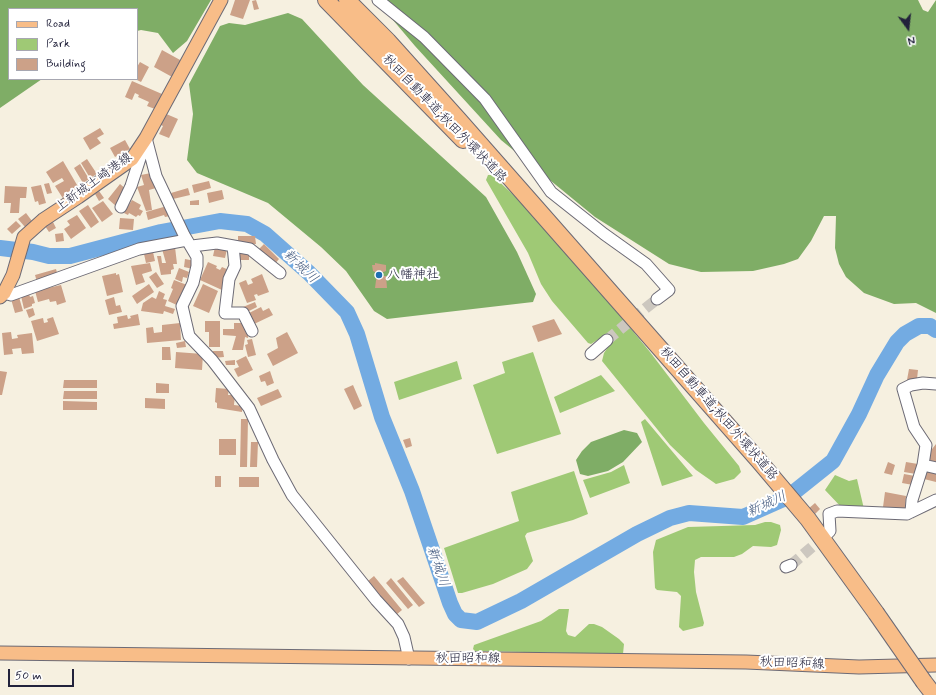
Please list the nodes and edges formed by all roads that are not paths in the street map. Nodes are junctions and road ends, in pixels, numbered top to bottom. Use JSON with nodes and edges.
{"nodes":[{"id":1,"x":221,"y":0,"type":"edge"},
{"id":2,"x":326,"y":0,"type":"edge"},
{"id":3,"x":347,"y":0,"type":"edge"},
{"id":4,"x":378,"y":0,"type":"edge"},
{"id":5,"x":146,"y":138,"type":"junction"},
{"id":6,"x":121,"y":207,"type":"dead end"},
{"id":7,"x":562,"y":238,"type":"junction"},
{"id":8,"x":187,"y":241,"type":"junction"},
{"id":9,"x":233,"y":246,"type":"junction"},
{"id":10,"x":280,"y":273,"type":"dead end"},
{"id":11,"x":2,"y":295,"type":"edge"},
{"id":12,"x":657,"y":299,"type":"tunnel mouth"},
{"id":13,"x":252,"y":331,"type":"dead end"},
{"id":14,"x":607,"y":340,"type":"tunnel mouth"},
{"id":15,"x":591,"y":354,"type":"dead end"},
{"id":16,"x":936,"y":384,"type":"edge"},
{"id":17,"x":923,"y":465,"type":"junction"},
{"id":18,"x":936,"y":468,"type":"edge"},
{"id":19,"x":936,"y":500,"type":"edge"},
{"id":20,"x":911,"y":512,"type":"junction"},
{"id":21,"x":826,"y":535,"type":"tunnel mouth"},
{"id":22,"x":0,"y":654,"type":"edge"},
{"id":23,"x":409,"y":659,"type":"junction"},
{"id":24,"x":936,"y":665,"type":"edge"},
{"id":25,"x":934,"y":695,"type":"edge"}],
"edges":[{"from":1,"to":5,"type":"main road","name":"上新城土崎港線"},
{"from":2,"to":7,"type":"highway","name":"秋田自動車道;秋田外環状道路"},
{"from":3,"to":7,"type":"highway","name":"秋田自動車道;秋田外環状道路"},
{"from":4,"to":12,"type":"street"},
{"from":5,"to":6,"type":"street"},
{"from":5,"to":8,"type":"street"},
{"from":5,"to":11,"type":"main road","name":"上新城土崎港線"},
{"from":7,"to":25,"type":"highway","name":"秋田自動車道;秋田外環状道路","bridge":true},
{"from":8,"to":9,"type":"street"},
{"from":8,"to":11,"type":"street"},
{"from":8,"to":23,"type":"street"},
{"from":9,"to":10,"type":"street"},
{"from":9,"to":13,"type":"street"},
{"from":14,"to":15,"type":"street"},
{"from":16,"to":17,"type":"street"},
{"from":17,"to":18,"type":"street"},
{"from":17,"to":20,"type":"street"},
{"from":19,"to":20,"type":"street"},
{"from":20,"to":21,"type":"street"},
{"from":22,"to":23,"type":"main road","name":"秋田昭和線"},
{"from":23,"to":24,"type":"main road","name":"秋田昭和線"}]}
